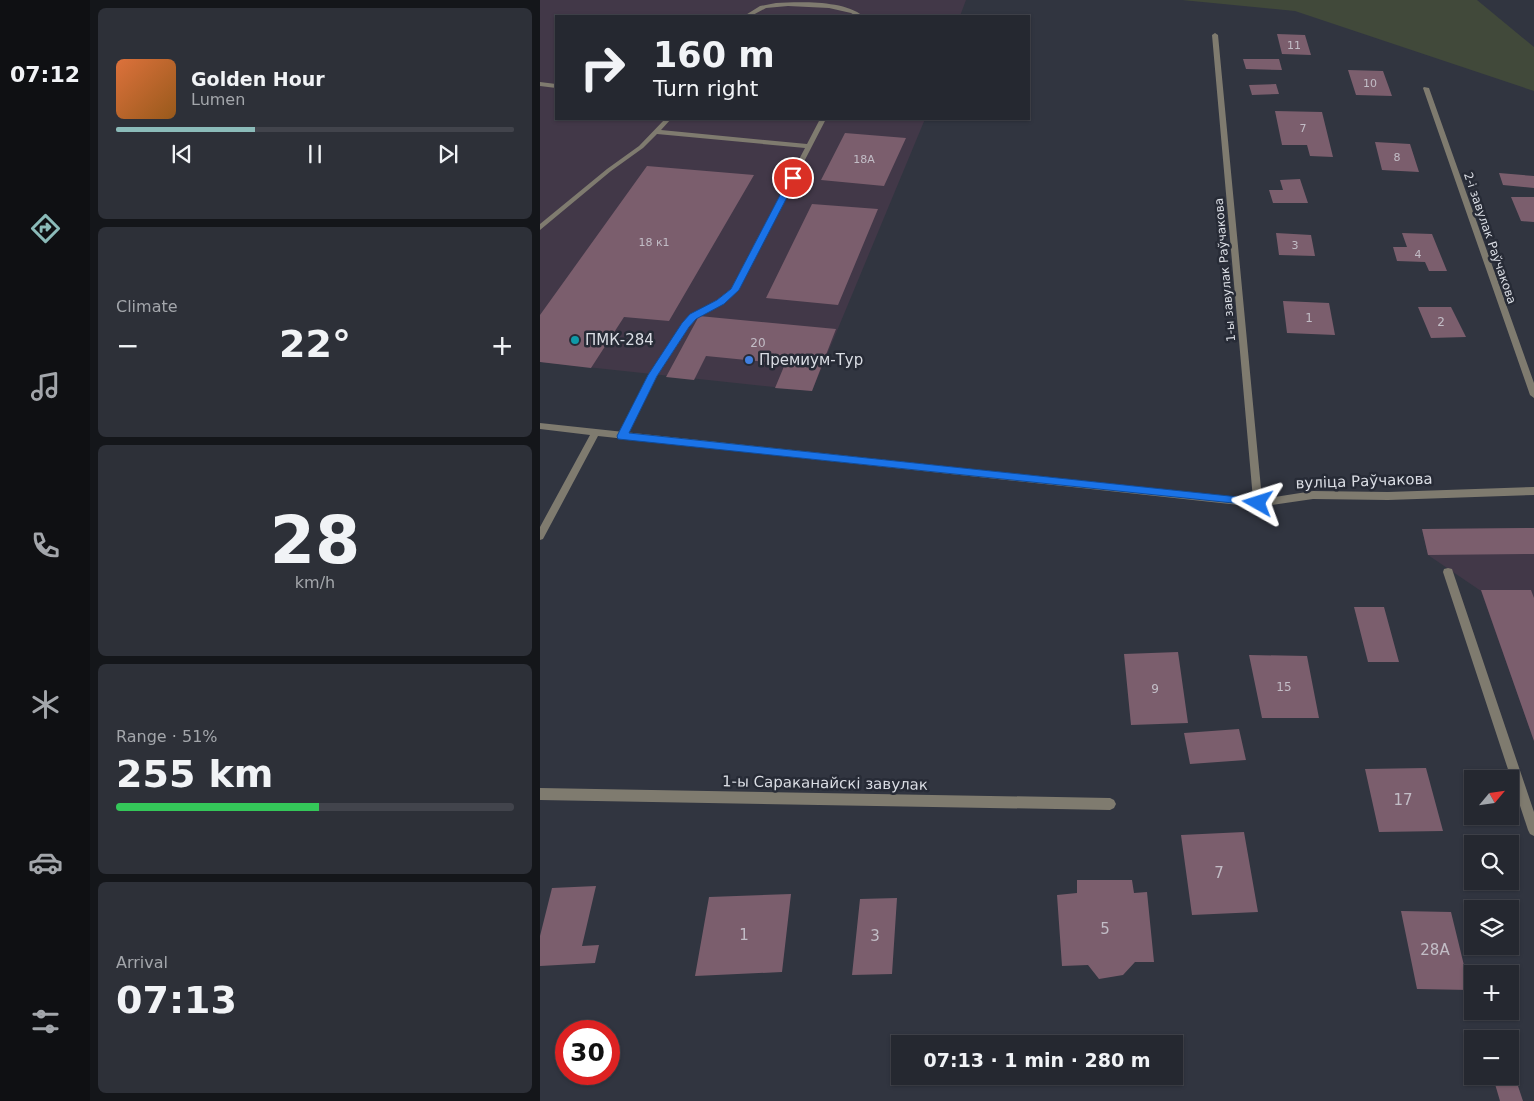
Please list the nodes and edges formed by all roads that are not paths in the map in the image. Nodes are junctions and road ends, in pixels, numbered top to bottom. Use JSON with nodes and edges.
{"nodes":[{"id":1,"x":749,"y":15,"type":"edge"},
{"id":2,"x":857,"y":15,"type":"edge"},
{"id":3,"x":1215,"y":35,"type":"dead end"},
{"id":4,"x":540,"y":84,"type":"edge"},
{"id":5,"x":555,"y":86,"type":"edge"},
{"id":6,"x":1426,"y":88,"type":"dead end"},
{"id":7,"x":667,"y":120,"type":"edge"},
{"id":8,"x":822,"y":120,"type":"edge"},
{"id":9,"x":656,"y":132,"type":"junction"},
{"id":10,"x":809,"y":146,"type":"junction"},
{"id":11,"x":540,"y":228,"type":"edge"},
{"id":12,"x":1534,"y":394,"type":"edge"},
{"id":13,"x":540,"y":426,"type":"edge"},
{"id":14,"x":595,"y":433,"type":"junction"},
{"id":15,"x":622,"y":436,"type":"junction"},
{"id":16,"x":1534,"y":491,"type":"edge"},
{"id":17,"x":1258,"y":503,"type":"junction"},
{"id":18,"x":540,"y":536,"type":"edge"},
{"id":19,"x":1448,"y":572,"type":"dead end"},
{"id":20,"x":540,"y":794,"type":"edge"},
{"id":21,"x":1110,"y":804,"type":"dead end"},
{"id":22,"x":1534,"y":830,"type":"edge"}],
"edges":[{"from":1,"to":2,"type":"street"},
{"from":3,"to":17,"type":"street","name":"1-ы завулак Раўчакова"},
{"from":4,"to":5,"type":"street"},
{"from":6,"to":12,"type":"street","name":"2-і завулак Раўчакова"},
{"from":7,"to":9,"type":"street"},
{"from":8,"to":10,"type":"street"},
{"from":9,"to":10,"type":"street"},
{"from":9,"to":11,"type":"street"},
{"from":10,"to":15,"type":"street"},
{"from":13,"to":14,"type":"street","name":"вуліца Раўчакова"},
{"from":14,"to":15,"type":"street","name":"вуліца Раўчакова"},
{"from":14,"to":18,"type":"street"},
{"from":15,"to":17,"type":"street","name":"вуліца Раўчакова"},
{"from":16,"to":17,"type":"street","name":"вуліца Раўчакова"},
{"from":19,"to":22,"type":"street"},
{"from":20,"to":21,"type":"street","name":"1-ы Сараканайскі завулак"}]}
